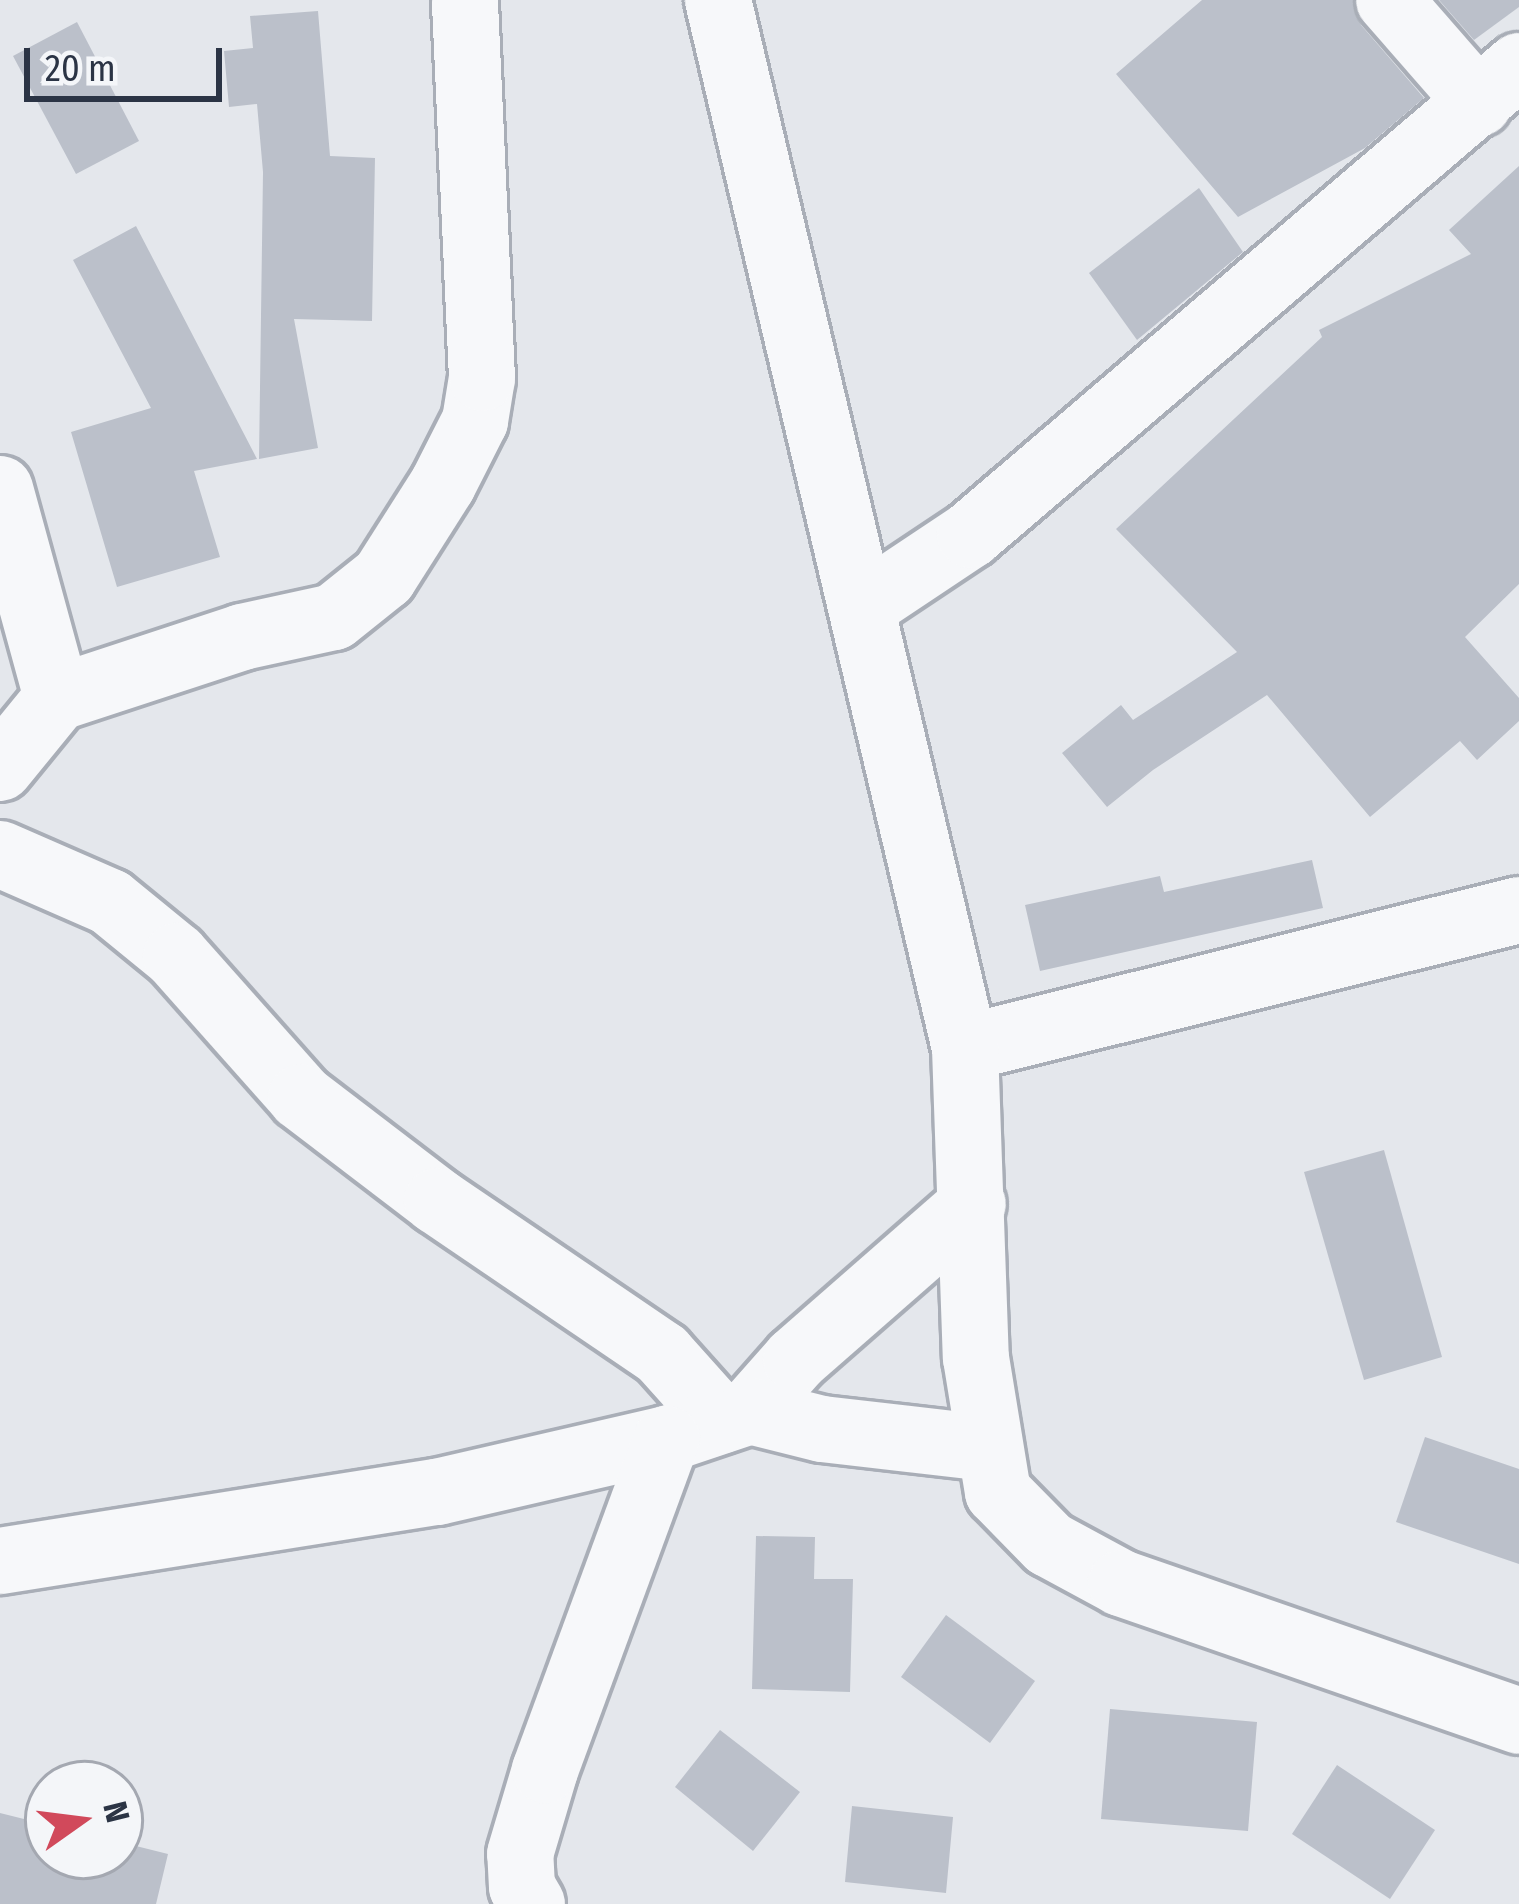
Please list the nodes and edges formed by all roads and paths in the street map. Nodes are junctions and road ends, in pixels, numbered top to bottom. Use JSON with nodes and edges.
{"nodes":[{"id":1,"x":465,"y":0,"type":"edge"},
{"id":2,"x":718,"y":0,"type":"edge"},
{"id":3,"x":1388,"y":0,"type":"edge"},
{"id":4,"x":1499,"y":84,"type":"edge"},
{"id":5,"x":0,"y":489,"type":"edge"},
{"id":6,"x":862,"y":607,"type":"junction"},
{"id":7,"x":58,"y":698,"type":"junction"},
{"id":8,"x":0,"y":767,"type":"edge"},
{"id":9,"x":0,"y":854,"type":"edge"},
{"id":10,"x":1517,"y":919,"type":"edge"},
{"id":11,"x":965,"y":1048,"type":"junction"},
{"id":12,"x":973,"y":1204,"type":"junction"},
{"id":13,"x":713,"y":1423,"type":"junction"},
{"id":14,"x":987,"y":1448,"type":"junction"},
{"id":15,"x":0,"y":1562,"type":"edge"},
{"id":16,"x":1519,"y":1720,"type":"edge"},
{"id":17,"x":532,"y":1904,"type":"edge"}],
"edges":[{"from":1,"to":7,"type":"street"},
{"from":2,"to":6,"type":"street"},
{"from":3,"to":4,"type":"street"},
{"from":4,"to":6,"type":"street"},
{"from":5,"to":7,"type":"street"},
{"from":6,"to":11,"type":"street"},
{"from":7,"to":8,"type":"street"},
{"from":9,"to":13,"type":"street"},
{"from":10,"to":11,"type":"street"},
{"from":11,"to":12,"type":"street"},
{"from":12,"to":13,"type":"street"},
{"from":12,"to":14,"type":"street"},
{"from":13,"to":14,"type":"street"},
{"from":13,"to":15,"type":"street"},
{"from":13,"to":17,"type":"street"},
{"from":14,"to":16,"type":"street"}]}
